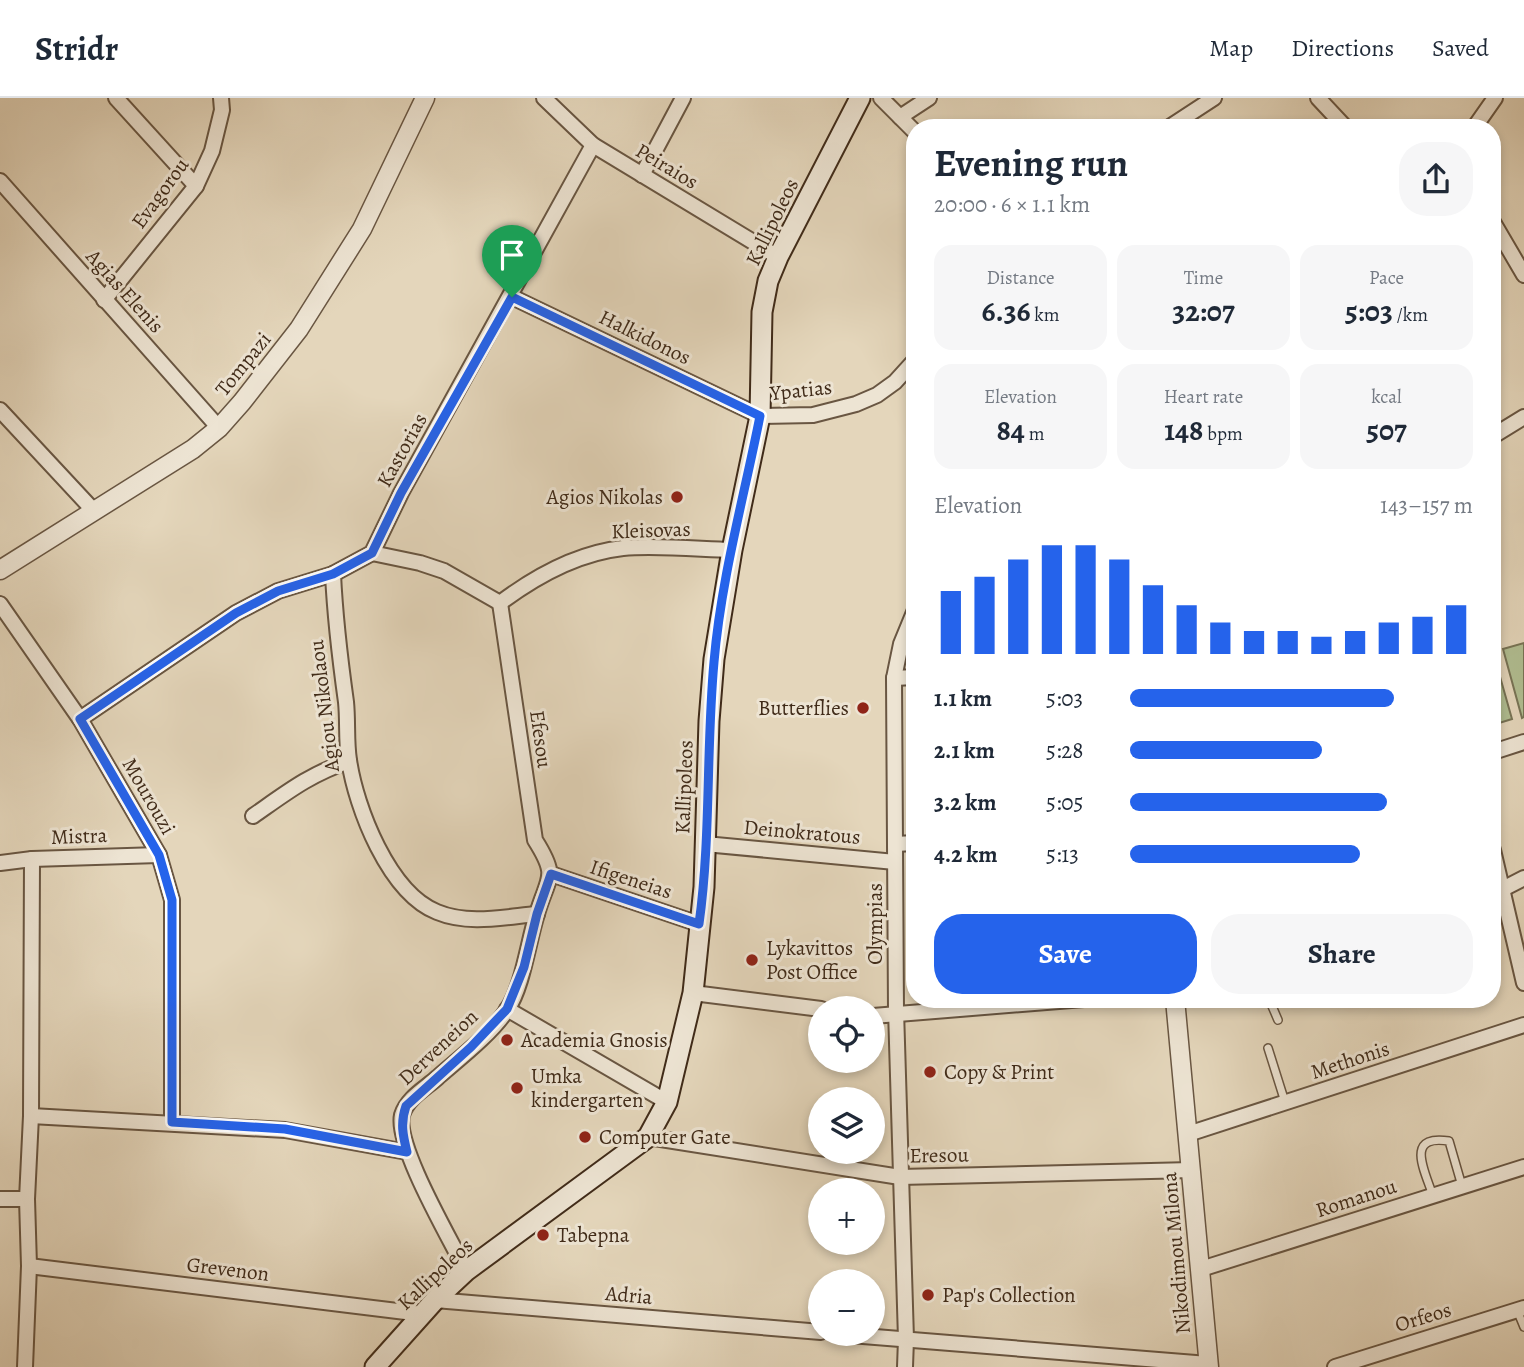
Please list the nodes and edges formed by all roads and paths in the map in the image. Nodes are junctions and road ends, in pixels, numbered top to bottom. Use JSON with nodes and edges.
{"nodes":[{"id":1,"x":116,"y":98,"type":"edge"},
{"id":2,"x":221,"y":98,"type":"edge"},
{"id":3,"x":425,"y":98,"type":"edge"},
{"id":4,"x":544,"y":98,"type":"edge"},
{"id":5,"x":684,"y":98,"type":"edge"},
{"id":6,"x":860,"y":98,"type":"edge"},
{"id":7,"x":881,"y":98,"type":"edge"},
{"id":8,"x":929,"y":98,"type":"edge"},
{"id":9,"x":1214,"y":98,"type":"edge"},
{"id":10,"x":1318,"y":98,"type":"edge"},
{"id":11,"x":1495,"y":98,"type":"edge"},
{"id":12,"x":900,"y":117,"type":"junction"},
{"id":13,"x":1182,"y":119,"type":"edge"},
{"id":14,"x":1338,"y":119,"type":"edge"},
{"id":15,"x":1480,"y":119,"type":"edge"},
{"id":16,"x":906,"y":123,"type":"edge"},
{"id":17,"x":593,"y":145,"type":"junction"},
{"id":18,"x":642,"y":175,"type":"junction"},
{"id":19,"x":0,"y":181,"type":"edge"},
{"id":20,"x":196,"y":186,"type":"junction"},
{"id":21,"x":1501,"y":236,"type":"edge"},
{"id":22,"x":778,"y":257,"type":"junction"},
{"id":23,"x":1524,"y":275,"type":"edge"},
{"id":24,"x":512,"y":297,"type":"junction"},
{"id":25,"x":104,"y":300,"type":"junction"},
{"id":26,"x":906,"y":370,"type":"edge"},
{"id":27,"x":0,"y":410,"type":"edge"},
{"id":28,"x":760,"y":416,"type":"junction"},
{"id":29,"x":1524,"y":417,"type":"edge"},
{"id":30,"x":219,"y":428,"type":"junction"},
{"id":31,"x":1501,"y":431,"type":"edge"},
{"id":32,"x":93,"y":511,"type":"junction"},
{"id":33,"x":732,"y":550,"type":"junction"},
{"id":34,"x":372,"y":553,"type":"junction"},
{"id":35,"x":0,"y":570,"type":"edge"},
{"id":36,"x":333,"y":574,"type":"junction"},
{"id":37,"x":500,"y":603,"type":"junction"},
{"id":38,"x":0,"y":604,"type":"edge"},
{"id":39,"x":906,"y":632,"type":"edge"},
{"id":40,"x":906,"y":677,"type":"edge"},
{"id":41,"x":894,"y":678,"type":"junction"},
{"id":42,"x":80,"y":719,"type":"junction"},
{"id":43,"x":1524,"y":742,"type":"edge"},
{"id":44,"x":1501,"y":749,"type":"edge"},
{"id":45,"x":349,"y":761,"type":"junction"},
{"id":46,"x":253,"y":816,"type":"dead end"},
{"id":47,"x":906,"y":843,"type":"edge"},
{"id":48,"x":895,"y":844,"type":"junction"},
{"id":49,"x":705,"y":845,"type":"junction"},
{"id":50,"x":159,"y":855,"type":"junction"},
{"id":51,"x":32,"y":859,"type":"junction"},
{"id":52,"x":895,"y":862,"type":"junction"},
{"id":53,"x":0,"y":863,"type":"edge"},
{"id":54,"x":551,"y":874,"type":"junction"},
{"id":55,"x":1524,"y":878,"type":"edge"},
{"id":56,"x":1501,"y":890,"type":"edge"},
{"id":57,"x":1501,"y":905,"type":"edge"},
{"id":58,"x":537,"y":914,"type":"junction"},
{"id":59,"x":699,"y":924,"type":"junction"},
{"id":60,"x":1524,"y":983,"type":"edge"},
{"id":61,"x":693,"y":993,"type":"junction"},
{"id":62,"x":808,"y":1007,"type":"edge"},
{"id":63,"x":963,"y":1008,"type":"edge"},
{"id":64,"x":1176,"y":1008,"type":"edge"},
{"id":65,"x":1273,"y":1008,"type":"edge"},
{"id":66,"x":507,"y":1009,"type":"junction"},
{"id":67,"x":896,"y":1013,"type":"junction"},
{"id":68,"x":885,"y":1016,"type":"edge"},
{"id":69,"x":1279,"y":1020,"type":"dead end"},
{"id":70,"x":1524,"y":1026,"type":"edge"},
{"id":71,"x":1268,"y":1048,"type":"dead end"},
{"id":72,"x":667,"y":1102,"type":"junction"},
{"id":73,"x":1286,"y":1103,"type":"junction"},
{"id":74,"x":31,"y":1116,"type":"junction"},
{"id":75,"x":172,"y":1122,"type":"junction"},
{"id":76,"x":1188,"y":1134,"type":"junction"},
{"id":77,"x":648,"y":1137,"type":"junction"},
{"id":78,"x":407,"y":1152,"type":"junction"},
{"id":79,"x":1524,"y":1167,"type":"edge"},
{"id":80,"x":1192,"y":1170,"type":"junction"},
{"id":81,"x":900,"y":1177,"type":"junction"},
{"id":82,"x":1462,"y":1186,"type":"junction"},
{"id":83,"x":1433,"y":1196,"type":"junction"},
{"id":84,"x":0,"y":1199,"type":"edge"},
{"id":85,"x":27,"y":1199,"type":"junction"},
{"id":86,"x":29,"y":1266,"type":"junction"},
{"id":87,"x":1201,"y":1269,"type":"junction"},
{"id":88,"x":466,"y":1271,"type":"junction"},
{"id":89,"x":429,"y":1307,"type":"junction"},
{"id":90,"x":1521,"y":1309,"type":"edge"},
{"id":91,"x":1524,"y":1328,"type":"edge"},
{"id":92,"x":808,"y":1331,"type":"edge"},
{"id":93,"x":885,"y":1337,"type":"edge"},
{"id":94,"x":906,"y":1339,"type":"junction"},
{"id":95,"x":1209,"y":1365,"type":"edge"},
{"id":96,"x":25,"y":1367,"type":"edge"},
{"id":97,"x":374,"y":1367,"type":"edge"},
{"id":98,"x":905,"y":1367,"type":"edge"},
{"id":99,"x":1335,"y":1367,"type":"edge"}],
"edges":[{"from":1,"to":20,"type":"street"},
{"from":2,"to":20,"type":"street","name":"Evagorou"},
{"from":3,"to":30,"type":"street","name":"Tompazi"},
{"from":4,"to":17,"type":"street","name":"Peiraios"},
{"from":5,"to":18,"type":"street"},
{"from":6,"to":22,"type":"main road","name":"Kallipoleos"},
{"from":7,"to":12,"type":"street"},
{"from":8,"to":12,"type":"street"},
{"from":9,"to":13,"type":"street"},
{"from":10,"to":14,"type":"street"},
{"from":11,"to":15,"type":"street"},
{"from":12,"to":16,"type":"street"},
{"from":17,"to":18,"type":"street","name":"Peiraios"},
{"from":17,"to":24,"type":"street","name":"Kastorias"},
{"from":18,"to":22,"type":"street","name":"Peiraios"},
{"from":19,"to":25,"type":"street","name":"Agias Elenis"},
{"from":20,"to":25,"type":"street","name":"Evagorou"},
{"from":21,"to":23,"type":"street"},
{"from":22,"to":28,"type":"main road","name":"Kallipoleos"},
{"from":24,"to":28,"type":"street","name":"Halkidonos"},
{"from":24,"to":34,"type":"street","name":"Kastorias"},
{"from":25,"to":30,"type":"street","name":"Agias Elenis"},
{"from":26,"to":28,"type":"street","name":"Ypatias"},
{"from":27,"to":32,"type":"street"},
{"from":28,"to":33,"type":"main road","name":"Kallipoleos"},
{"from":29,"to":31,"type":"street"},
{"from":30,"to":32,"type":"street","name":"Tompazi"},
{"from":32,"to":35,"type":"street","name":"Tompazi"},
{"from":33,"to":37,"type":"street","name":"Kleisovas"},
{"from":33,"to":49,"type":"main road","name":"Kallipoleos"},
{"from":34,"to":36,"type":"street"},
{"from":34,"to":37,"type":"street"},
{"from":36,"to":42,"type":"street"},
{"from":36,"to":45,"type":"street","name":"Agiou Nikolaou"},
{"from":37,"to":54,"type":"street","name":"Efesou"},
{"from":38,"to":42,"type":"street","name":"Mourouzi"},
{"from":39,"to":41,"type":"street","name":"Olympias"},
{"from":40,"to":41,"type":"street"},
{"from":41,"to":48,"type":"street","name":"Olympias"},
{"from":42,"to":50,"type":"street","name":"Mourouzi"},
{"from":43,"to":44,"type":"street"},
{"from":45,"to":46,"type":"street"},
{"from":45,"to":58,"type":"street","name":"Agiou Nikolaou"},
{"from":47,"to":48,"type":"street"},
{"from":48,"to":52,"type":"street","name":"Olympias"},
{"from":49,"to":52,"type":"street","name":"Deinokratous"},
{"from":49,"to":59,"type":"main road","name":"Kallipoleos"},
{"from":50,"to":51,"type":"street","name":"Mistra"},
{"from":50,"to":75,"type":"street","name":"Mourouzi"},
{"from":51,"to":53,"type":"street","name":"Mistra"},
{"from":51,"to":74,"type":"street"},
{"from":52,"to":67,"type":"street","name":"Olympias"},
{"from":54,"to":58,"type":"street"},
{"from":54,"to":59,"type":"street","name":"Ifigeneias"},
{"from":55,"to":56,"type":"street"},
{"from":57,"to":60,"type":"street"},
{"from":58,"to":66,"type":"street"},
{"from":59,"to":61,"type":"main road","name":"Kallipoleos"},
{"from":61,"to":62,"type":"street"},
{"from":61,"to":72,"type":"main road","name":"Kallipoleos"},
{"from":63,"to":67,"type":"street"},
{"from":64,"to":76,"type":"street","name":"Nikodimou Milona"},
{"from":65,"to":69,"type":"lane"},
{"from":66,"to":72,"type":"street"},
{"from":66,"to":78,"type":"street","name":"Derveneion"},
{"from":67,"to":68,"type":"street"},
{"from":67,"to":81,"type":"street","name":"Olympias"},
{"from":70,"to":73,"type":"street","name":"Methonis"},
{"from":71,"to":73,"type":"lane"},
{"from":72,"to":77,"type":"main road","name":"Kallipoleos"},
{"from":73,"to":76,"type":"street","name":"Methonis"},
{"from":74,"to":75,"type":"street"},
{"from":74,"to":85,"type":"street"},
{"from":75,"to":78,"type":"street"},
{"from":76,"to":80,"type":"street","name":"Nikodimou Milona"},
{"from":77,"to":81,"type":"street","name":"Eresou"},
{"from":77,"to":88,"type":"main road","name":"Kallipoleos"},
{"from":78,"to":88,"type":"street","name":"Derveneion"},
{"from":79,"to":82,"type":"street","name":"Romanou"},
{"from":80,"to":81,"type":"street","name":"Eresou"},
{"from":80,"to":87,"type":"street","name":"Nikodimou Milona"},
{"from":81,"to":94,"type":"street","name":"Olympias"},
{"from":82,"to":83,"type":"street","name":"Romanou"},
{"from":82,"to":83,"type":"lane"},
{"from":83,"to":87,"type":"street","name":"Romanou"},
{"from":84,"to":85,"type":"street"},
{"from":85,"to":86,"type":"street"},
{"from":86,"to":89,"type":"street","name":"Grevenon"},
{"from":86,"to":96,"type":"street"},
{"from":87,"to":95,"type":"street","name":"Nikodimou Milona"},
{"from":88,"to":89,"type":"main road","name":"Kallipoleos"},
{"from":89,"to":92,"type":"street","name":"Adria"},
{"from":89,"to":97,"type":"main road","name":"Kallipoleos"},
{"from":90,"to":91,"type":"lane"},
{"from":90,"to":99,"type":"street","name":"Orfeos"},
{"from":93,"to":94,"type":"street"},
{"from":94,"to":95,"type":"street"},
{"from":94,"to":98,"type":"street","name":"Olympias"}]}
